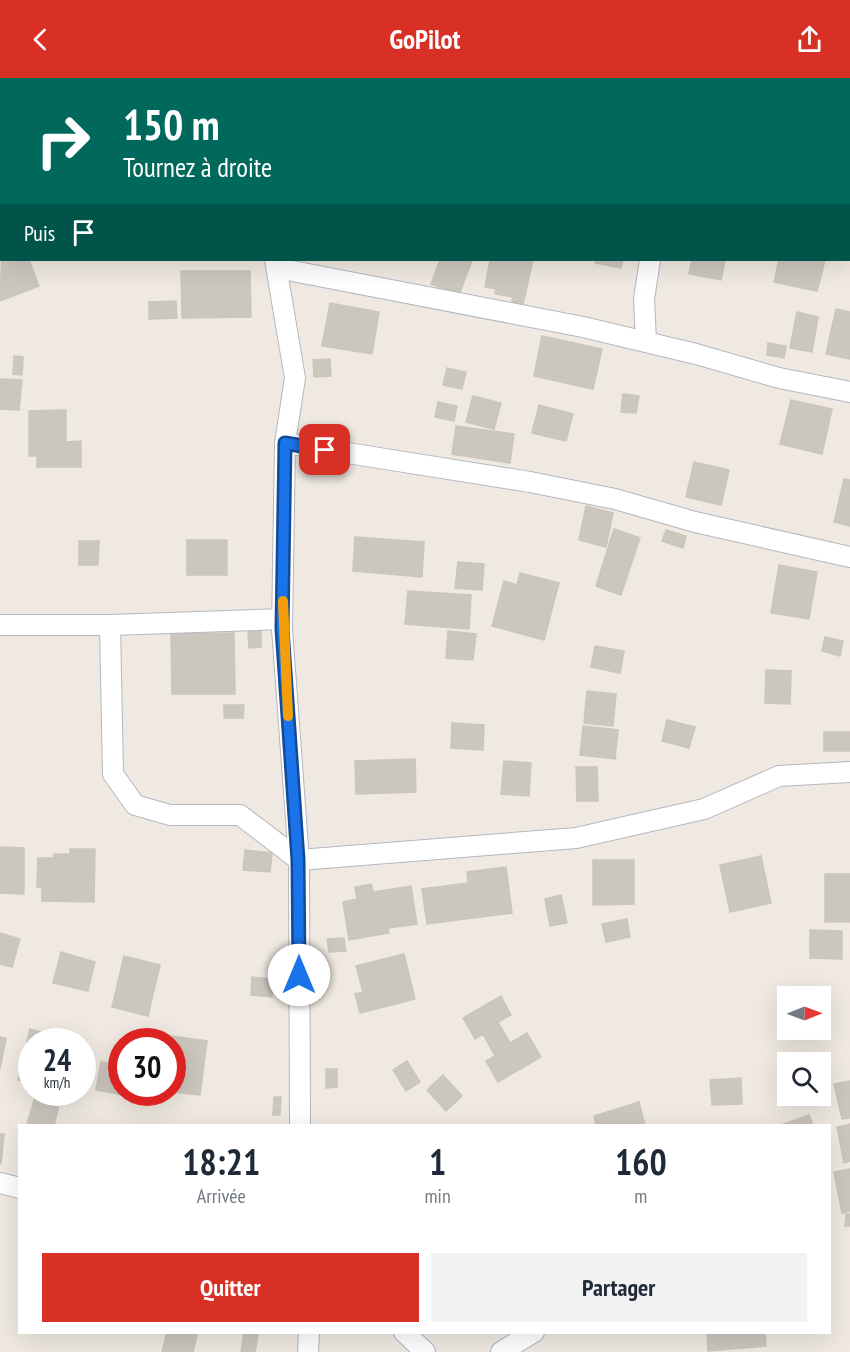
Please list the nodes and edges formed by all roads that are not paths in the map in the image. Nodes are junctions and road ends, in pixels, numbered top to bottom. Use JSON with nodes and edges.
{"nodes":[{"id":1,"x":650,"y":261,"type":"edge"},
{"id":2,"x":276,"y":264,"type":"edge"},
{"id":3,"x":645,"y":341,"type":"junction"},
{"id":4,"x":850,"y":392,"type":"edge"},
{"id":5,"x":285,"y":443,"type":"junction"},
{"id":6,"x":850,"y":557,"type":"edge"},
{"id":7,"x":282,"y":619,"type":"junction"},
{"id":8,"x":0,"y":625,"type":"edge"},
{"id":9,"x":110,"y":625,"type":"junction"},
{"id":10,"x":850,"y":772,"type":"edge"},
{"id":11,"x":298,"y":860,"type":"junction"},
{"id":12,"x":300,"y":1124,"type":"edge"},
{"id":13,"x":0,"y":1183,"type":"edge"},
{"id":14,"x":18,"y":1188,"type":"edge"},
{"id":15,"x":309,"y":1334,"type":"edge"},
{"id":16,"x":406,"y":1334,"type":"edge"},
{"id":17,"x":531,"y":1334,"type":"edge"},
{"id":18,"x":308,"y":1352,"type":"edge"},
{"id":19,"x":425,"y":1352,"type":"edge"},
{"id":20,"x":501,"y":1352,"type":"edge"}],
"edges":[{"from":1,"to":3,"type":"street"},
{"from":2,"to":3,"type":"street"},
{"from":2,"to":5,"type":"street"},
{"from":3,"to":4,"type":"street"},
{"from":5,"to":6,"type":"street"},
{"from":5,"to":7,"type":"street"},
{"from":7,"to":9,"type":"street"},
{"from":7,"to":11,"type":"street"},
{"from":8,"to":9,"type":"street"},
{"from":9,"to":11,"type":"street"},
{"from":10,"to":11,"type":"street"},
{"from":11,"to":12,"type":"street"},
{"from":13,"to":14,"type":"street"},
{"from":15,"to":18,"type":"street"},
{"from":16,"to":19,"type":"street"},
{"from":17,"to":20,"type":"street"}]}
